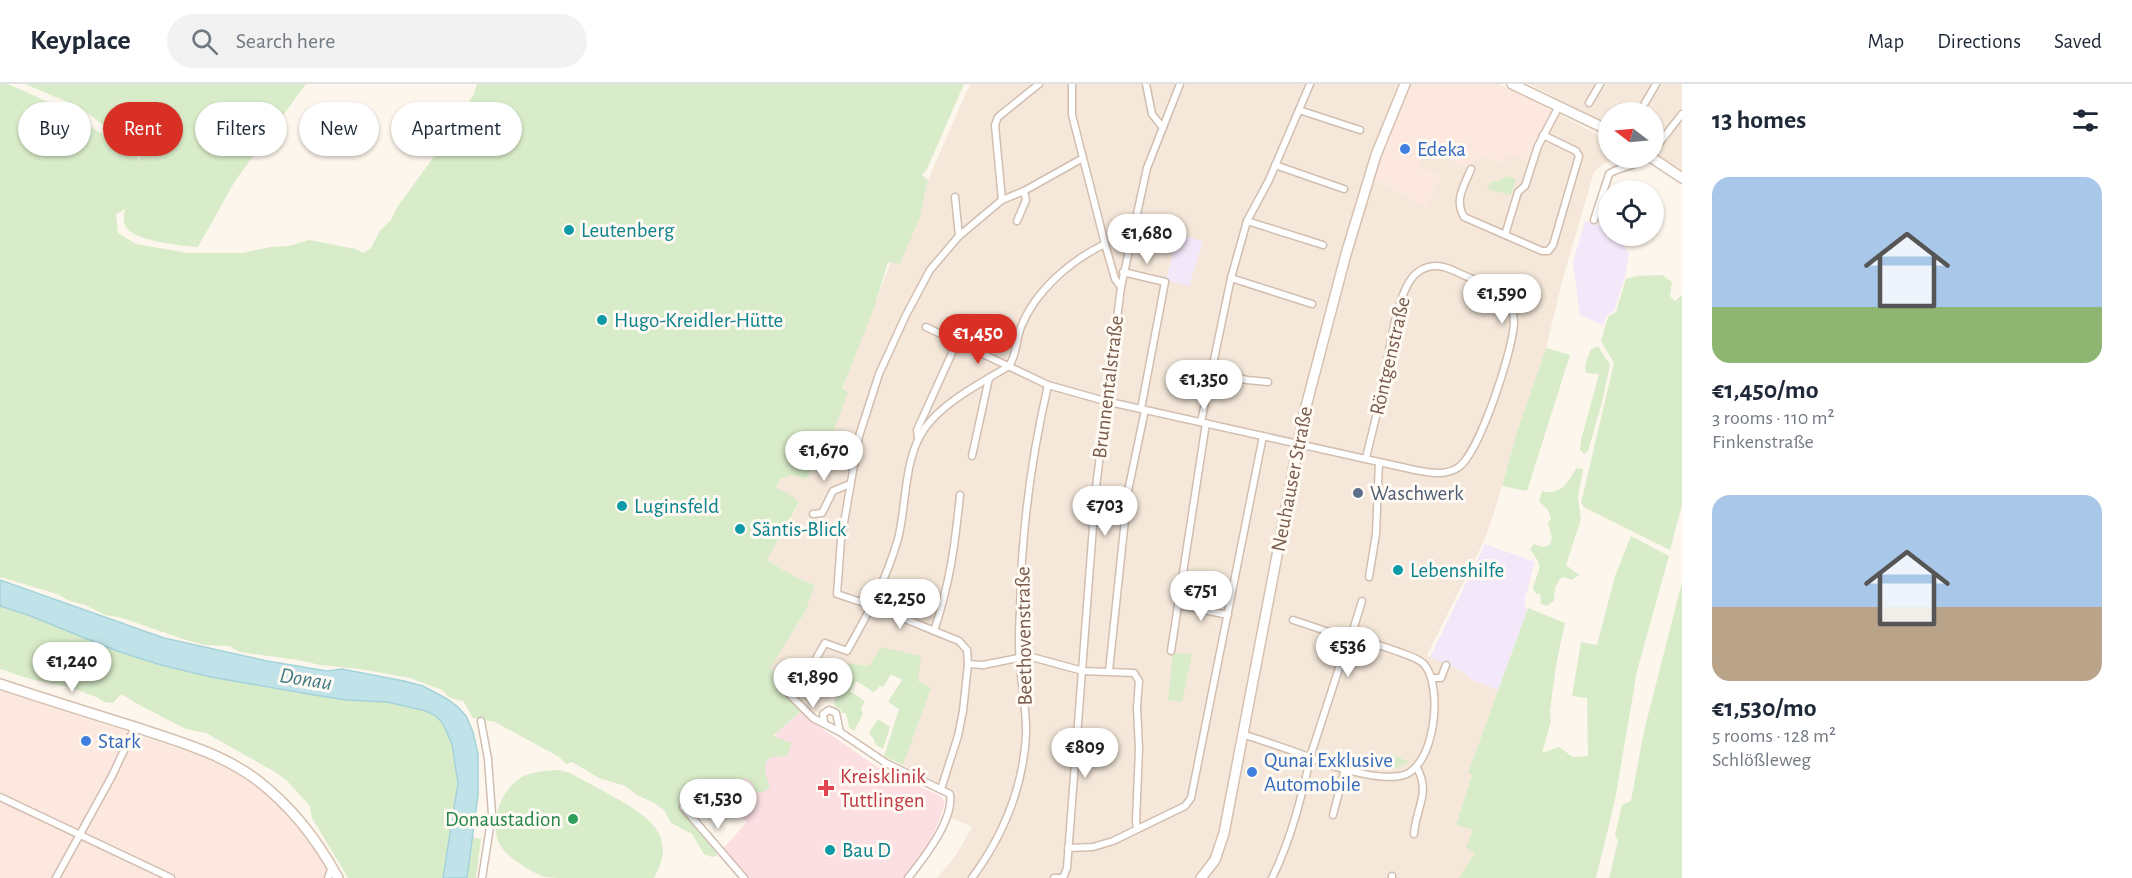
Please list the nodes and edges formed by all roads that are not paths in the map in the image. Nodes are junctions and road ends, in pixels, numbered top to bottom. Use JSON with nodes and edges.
{"nodes":[{"id":1,"x":1039,"y":84,"type":"edge"},
{"id":2,"x":1072,"y":84,"type":"edge"},
{"id":3,"x":1146,"y":84,"type":"edge"},
{"id":4,"x":1180,"y":84,"type":"edge"},
{"id":5,"x":1310,"y":84,"type":"edge"},
{"id":6,"x":1405,"y":84,"type":"edge"},
{"id":7,"x":1512,"y":84,"type":"edge"},
{"id":8,"x":1600,"y":84,"type":"edge"},
{"id":9,"x":1656,"y":84,"type":"edge"},
{"id":10,"x":1646,"y":102,"type":"edge"},
{"id":11,"x":1589,"y":103,"type":"dead end"},
{"id":12,"x":1559,"y":106,"type":"junction"},
{"id":13,"x":1299,"y":110,"type":"junction"},
{"id":14,"x":1682,"y":114,"type":"edge"},
{"id":15,"x":1598,"y":125,"type":"edge"},
{"id":16,"x":1162,"y":128,"type":"junction"},
{"id":17,"x":1360,"y":130,"type":"dead end"},
{"id":18,"x":1543,"y":135,"type":"junction"},
{"id":19,"x":1664,"y":137,"type":"edge"},
{"id":20,"x":1083,"y":158,"type":"junction"},
{"id":21,"x":1275,"y":165,"type":"junction"},
{"id":22,"x":1664,"y":166,"type":"edge"},
{"id":23,"x":1621,"y":168,"type":"edge"},
{"id":24,"x":1471,"y":169,"type":"dead end"},
{"id":25,"x":1682,"y":178,"type":"edge"},
{"id":26,"x":1344,"y":189,"type":"dead end"},
{"id":27,"x":1024,"y":191,"type":"junction"},
{"id":28,"x":955,"y":197,"type":"dead end"},
{"id":29,"x":1002,"y":200,"type":"junction"},
{"id":30,"x":1594,"y":220,"type":"dead end"},
{"id":31,"x":1017,"y":221,"type":"dead end"},
{"id":32,"x":1247,"y":221,"type":"junction"},
{"id":33,"x":959,"y":236,"type":"junction"},
{"id":34,"x":1505,"y":236,"type":"junction"},
{"id":35,"x":1105,"y":244,"type":"junction"},
{"id":36,"x":1323,"y":246,"type":"dead end"},
{"id":37,"x":1123,"y":272,"type":"junction"},
{"id":38,"x":1231,"y":278,"type":"junction"},
{"id":39,"x":1120,"y":287,"type":"junction"},
{"id":40,"x":1312,"y":304,"type":"dead end"},
{"id":41,"x":969,"y":318,"type":"dead end"},
{"id":42,"x":926,"y":327,"type":"dead end"},
{"id":43,"x":956,"y":343,"type":"junction"},
{"id":44,"x":1009,"y":366,"type":"junction"},
{"id":45,"x":1212,"y":372,"type":"junction"},
{"id":46,"x":989,"y":378,"type":"junction"},
{"id":47,"x":1268,"y":382,"type":"dead end"},
{"id":48,"x":1048,"y":385,"type":"junction"},
{"id":49,"x":1105,"y":401,"type":"junction"},
{"id":50,"x":1143,"y":409,"type":"junction"},
{"id":51,"x":1204,"y":423,"type":"junction"},
{"id":52,"x":1263,"y":436,"type":"junction"},
{"id":53,"x":918,"y":438,"type":"junction"},
{"id":54,"x":1298,"y":443,"type":"junction"},
{"id":55,"x":972,"y":456,"type":"dead end"},
{"id":56,"x":1366,"y":459,"type":"junction"},
{"id":57,"x":1378,"y":462,"type":"junction"},
{"id":58,"x":850,"y":484,"type":"junction"},
{"id":59,"x":960,"y":495,"type":"dead end"},
{"id":60,"x":813,"y":514,"type":"dead end"},
{"id":61,"x":1369,"y":577,"type":"dead end"},
{"id":62,"x":1362,"y":601,"type":"dead end"},
{"id":63,"x":1179,"y":605,"type":"junction"},
{"id":64,"x":873,"y":606,"type":"junction"},
{"id":65,"x":1228,"y":615,"type":"junction"},
{"id":66,"x":1293,"y":620,"type":"dead end"},
{"id":67,"x":934,"y":630,"type":"junction"},
{"id":68,"x":1350,"y":639,"type":"junction"},
{"id":69,"x":1350,"y":647,"type":"junction"},
{"id":70,"x":1170,"y":651,"type":"dead end"},
{"id":71,"x":1019,"y":660,"type":"junction"},
{"id":72,"x":968,"y":664,"type":"junction"},
{"id":73,"x":1446,"y":665,"type":"dead end"},
{"id":74,"x":1083,"y":670,"type":"junction"},
{"id":75,"x":809,"y":671,"type":"dead end"},
{"id":76,"x":1109,"y":671,"type":"junction"},
{"id":77,"x":1432,"y":678,"type":"junction"},
{"id":78,"x":1441,"y":678,"type":"junction"},
{"id":79,"x":0,"y":684,"type":"edge"},
{"id":80,"x":781,"y":686,"type":"dead end"},
{"id":81,"x":1435,"y":696,"type":"junction"},
{"id":82,"x":481,"y":721,"type":"dead end"},
{"id":83,"x":824,"y":722,"type":"junction"},
{"id":84,"x":135,"y":727,"type":"junction"},
{"id":85,"x":840,"y":732,"type":"junction"},
{"id":86,"x":1242,"y":734,"type":"junction"},
{"id":87,"x":1310,"y":758,"type":"junction"},
{"id":88,"x":1417,"y":768,"type":"junction"},
{"id":89,"x":1345,"y":769,"type":"junction"},
{"id":90,"x":941,"y":789,"type":"junction"},
{"id":91,"x":0,"y":797,"type":"edge"},
{"id":92,"x":683,"y":807,"type":"dead end"},
{"id":93,"x":1333,"y":815,"type":"dead end"},
{"id":94,"x":1137,"y":828,"type":"junction"},
{"id":95,"x":1414,"y":834,"type":"dead end"},
{"id":96,"x":80,"y":835,"type":"junction"},
{"id":97,"x":1068,"y":848,"type":"junction"},
{"id":98,"x":332,"y":866,"type":"junction"},
{"id":99,"x":56,"y":878,"type":"edge"},
{"id":100,"x":171,"y":878,"type":"edge"},
{"id":101,"x":328,"y":878,"type":"edge"},
{"id":102,"x":338,"y":878,"type":"edge"},
{"id":103,"x":482,"y":878,"type":"edge"},
{"id":104,"x":744,"y":878,"type":"edge"},
{"id":105,"x":908,"y":878,"type":"edge"},
{"id":106,"x":972,"y":878,"type":"edge"},
{"id":107,"x":1054,"y":878,"type":"edge"},
{"id":108,"x":1063,"y":878,"type":"edge"},
{"id":109,"x":1201,"y":878,"type":"edge"},
{"id":110,"x":1272,"y":878,"type":"edge"}],
"edges":[{"from":1,"to":29,"type":"street"},
{"from":2,"to":20,"type":"street"},
{"from":3,"to":16,"type":"street"},
{"from":4,"to":16,"type":"street","name":"Brunnentalstraße"},
{"from":5,"to":13,"type":"street"},
{"from":6,"to":54,"type":"street","name":"Neuhauser Straße"},
{"from":7,"to":12,"type":"street"},
{"from":8,"to":11,"type":"street"},
{"from":9,"to":10,"type":"street"},
{"from":12,"to":15,"type":"street"},
{"from":12,"to":18,"type":"street"},
{"from":13,"to":17,"type":"street"},
{"from":13,"to":21,"type":"street"},
{"from":14,"to":19,"type":"street"},
{"from":16,"to":37,"type":"street","name":"Brunnentalstraße"},
{"from":18,"to":34,"type":"street"},
{"from":18,"to":34,"type":"street"},
{"from":20,"to":27,"type":"street"},
{"from":20,"to":35,"type":"street"},
{"from":21,"to":26,"type":"street"},
{"from":21,"to":32,"type":"street"},
{"from":22,"to":25,"type":"street"},
{"from":23,"to":30,"type":"street"},
{"from":24,"to":34,"type":"street"},
{"from":27,"to":29,"type":"street"},
{"from":27,"to":31,"type":"street"},
{"from":28,"to":33,"type":"street"},
{"from":29,"to":33,"type":"street"},
{"from":32,"to":36,"type":"street"},
{"from":32,"to":38,"type":"street"},
{"from":33,"to":58,"type":"street"},
{"from":35,"to":39,"type":"street"},
{"from":35,"to":44,"type":"street"},
{"from":37,"to":39,"type":"street","name":"Brunnentalstraße"},
{"from":37,"to":50,"type":"street"},
{"from":38,"to":40,"type":"street"},
{"from":38,"to":45,"type":"street"},
{"from":39,"to":49,"type":"street","name":"Brunnentalstraße"},
{"from":41,"to":43,"type":"street"},
{"from":42,"to":43,"type":"street","name":"Röntgenstraße"},
{"from":43,"to":44,"type":"street","name":"Röntgenstraße"},
{"from":43,"to":53,"type":"street"},
{"from":44,"to":46,"type":"street"},
{"from":44,"to":48,"type":"street","name":"Röntgenstraße"},
{"from":45,"to":47,"type":"street"},
{"from":45,"to":51,"type":"street"},
{"from":46,"to":53,"type":"street"},
{"from":46,"to":55,"type":"street"},
{"from":48,"to":49,"type":"street","name":"Röntgenstraße"},
{"from":48,"to":71,"type":"street","name":"Beethovenstraße"},
{"from":49,"to":50,"type":"street","name":"Röntgenstraße"},
{"from":49,"to":74,"type":"street","name":"Brunnentalstraße"},
{"from":50,"to":51,"type":"street","name":"Röntgenstraße"},
{"from":50,"to":76,"type":"street"},
{"from":51,"to":52,"type":"street","name":"Röntgenstraße"},
{"from":51,"to":63,"type":"street"},
{"from":52,"to":54,"type":"street","name":"Röntgenstraße"},
{"from":52,"to":65,"type":"street"},
{"from":53,"to":64,"type":"street"},
{"from":54,"to":56,"type":"street","name":"Röntgenstraße"},
{"from":54,"to":86,"type":"street","name":"Neuhauser Straße"},
{"from":56,"to":57,"type":"street","name":"Röntgenstraße"},
{"from":56,"to":57,"type":"street","name":"Röntgenstraße"},
{"from":57,"to":61,"type":"street"},
{"from":58,"to":60,"type":"street"},
{"from":58,"to":64,"type":"street"},
{"from":59,"to":67,"type":"street"},
{"from":62,"to":68,"type":"street"},
{"from":63,"to":65,"type":"street"},
{"from":63,"to":70,"type":"street"},
{"from":64,"to":67,"type":"street"},
{"from":64,"to":75,"type":"street"},
{"from":65,"to":94,"type":"street"},
{"from":66,"to":68,"type":"street"},
{"from":67,"to":72,"type":"street"},
{"from":68,"to":69,"type":"street"},
{"from":69,"to":77,"type":"street"},
{"from":69,"to":87,"type":"street"},
{"from":71,"to":72,"type":"street"},
{"from":71,"to":74,"type":"street"},
{"from":71,"to":106,"type":"street","name":"Beethovenstraße"},
{"from":72,"to":90,"type":"street"},
{"from":73,"to":78,"type":"street"},
{"from":74,"to":76,"type":"street"},
{"from":74,"to":97,"type":"street","name":"Brunnentalstraße"},
{"from":76,"to":94,"type":"street"},
{"from":77,"to":78,"type":"street"},
{"from":77,"to":81,"type":"street"},
{"from":78,"to":81,"type":"street"},
{"from":79,"to":84,"type":"street"},
{"from":80,"to":83,"type":"street"},
{"from":81,"to":88,"type":"street"},
{"from":82,"to":103,"type":"street"},
{"from":83,"to":85,"type":"street"},
{"from":83,"to":85,"type":"street"},
{"from":84,"to":96,"type":"street"},
{"from":84,"to":98,"type":"street"},
{"from":85,"to":90,"type":"street"},
{"from":86,"to":87,"type":"street"},
{"from":86,"to":109,"type":"street","name":"Neuhauser Straße"},
{"from":87,"to":89,"type":"street"},
{"from":87,"to":110,"type":"street"},
{"from":88,"to":89,"type":"street"},
{"from":88,"to":95,"type":"street"},
{"from":89,"to":93,"type":"street"},
{"from":90,"to":105,"type":"street"},
{"from":91,"to":96,"type":"street"},
{"from":92,"to":104,"type":"street"},
{"from":94,"to":97,"type":"street"},
{"from":96,"to":99,"type":"street"},
{"from":96,"to":100,"type":"street"},
{"from":97,"to":108,"type":"street","name":"Brunnentalstraße"},
{"from":98,"to":101,"type":"street"},
{"from":98,"to":102,"type":"street"},
{"from":107,"to":108,"type":"street"}]}
